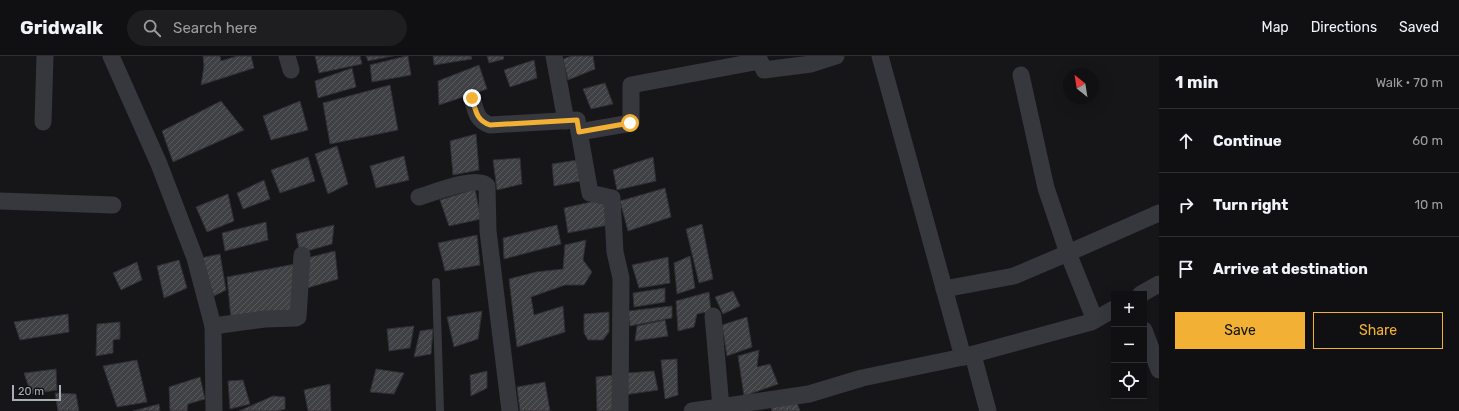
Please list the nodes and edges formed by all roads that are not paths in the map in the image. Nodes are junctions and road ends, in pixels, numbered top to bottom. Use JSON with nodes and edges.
{"nodes":[{"id":1,"x":45,"y":56,"type":"edge"},
{"id":2,"x":111,"y":56,"type":"edge"},
{"id":3,"x":554,"y":56,"type":"edge"},
{"id":4,"x":836,"y":56,"type":"edge"},
{"id":5,"x":880,"y":56,"type":"edge"},
{"id":6,"x":1021,"y":75,"type":"dead end"},
{"id":7,"x":472,"y":98,"type":"dead end"},
{"id":8,"x":566,"y":121,"type":"junction"},
{"id":9,"x":43,"y":122,"type":"dead end"},
{"id":10,"x":579,"y":132,"type":"junction"},
{"id":11,"x":419,"y":196,"type":"dead end"},
{"id":12,"x":0,"y":201,"type":"edge"},
{"id":13,"x":113,"y":205,"type":"dead end"},
{"id":14,"x":1159,"y":213,"type":"edge"},
{"id":15,"x":1068,"y":253,"type":"junction"},
{"id":16,"x":302,"y":255,"type":"dead end"},
{"id":17,"x":436,"y":282,"type":"dead end"},
{"id":18,"x":1159,"y":284,"type":"edge"},
{"id":19,"x":944,"y":289,"type":"junction"},
{"id":20,"x":1146,"y":291,"type":"edge"},
{"id":21,"x":1111,"y":311,"type":"edge"},
{"id":22,"x":713,"y":316,"type":"dead end"},
{"id":23,"x":1095,"y":320,"type":"junction"},
{"id":24,"x":213,"y":326,"type":"junction"},
{"id":25,"x":1147,"y":338,"type":"edge"},
{"id":26,"x":968,"y":356,"type":"junction"},
{"id":27,"x":1159,"y":370,"type":"edge"},
{"id":28,"x":720,"y":406,"type":"junction"},
{"id":29,"x":744,"y":407,"type":"edge"},
{"id":30,"x":214,"y":411,"type":"edge"},
{"id":31,"x":440,"y":411,"type":"edge"},
{"id":32,"x":510,"y":411,"type":"edge"},
{"id":33,"x":620,"y":411,"type":"edge"},
{"id":34,"x":692,"y":411,"type":"edge"},
{"id":35,"x":988,"y":411,"type":"edge"}],
"edges":[{"from":1,"to":9,"type":"street"},
{"from":2,"to":24,"type":"street"},
{"from":3,"to":8,"type":"street"},
{"from":4,"to":10,"type":"street"},
{"from":5,"to":19,"type":"street"},
{"from":6,"to":15,"type":"street"},
{"from":7,"to":8,"type":"street"},
{"from":8,"to":10,"type":"street"},
{"from":10,"to":33,"type":"street"},
{"from":11,"to":32,"type":"street"},
{"from":12,"to":13,"type":"street"},
{"from":14,"to":15,"type":"street"},
{"from":15,"to":19,"type":"street"},
{"from":15,"to":23,"type":"street"},
{"from":16,"to":24,"type":"street"},
{"from":17,"to":31,"type":"lane"},
{"from":18,"to":20,"type":"street"},
{"from":19,"to":26,"type":"street"},
{"from":21,"to":23,"type":"street"},
{"from":22,"to":28,"type":"street"},
{"from":23,"to":26,"type":"street"},
{"from":24,"to":30,"type":"street"},
{"from":25,"to":27,"type":"street"},
{"from":26,"to":29,"type":"street"},
{"from":26,"to":35,"type":"street"},
{"from":28,"to":29,"type":"street"},
{"from":28,"to":34,"type":"street"}]}
